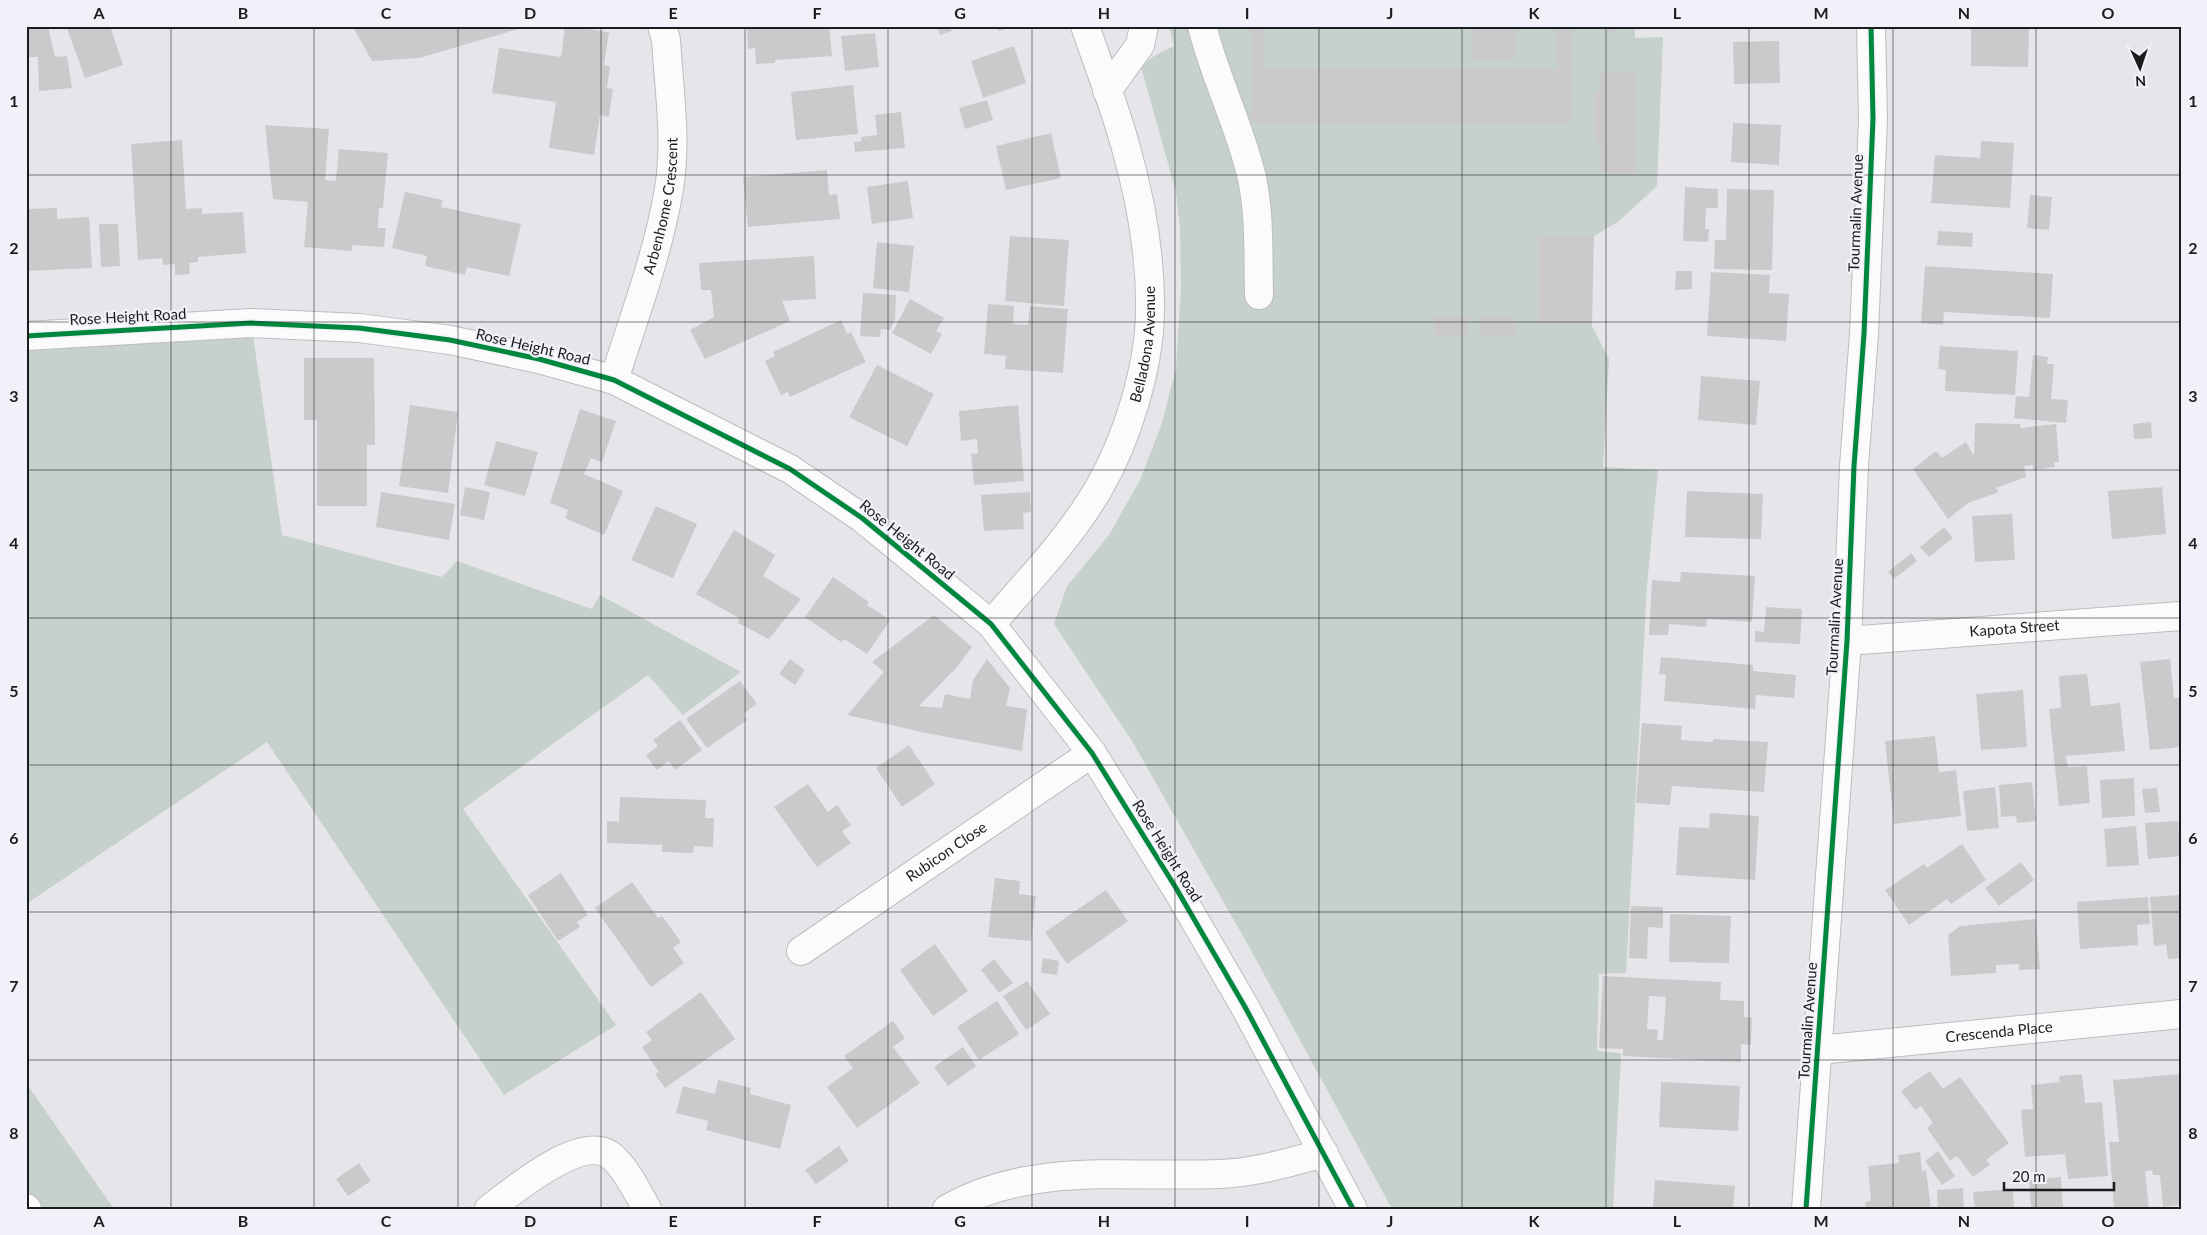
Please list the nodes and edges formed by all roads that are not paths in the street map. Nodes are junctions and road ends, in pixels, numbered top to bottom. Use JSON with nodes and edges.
{"nodes":[{"id":1,"x":662,"y":26,"type":"edge"},
{"id":2,"x":1086,"y":26,"type":"edge"},
{"id":3,"x":1144,"y":26,"type":"edge"},
{"id":4,"x":1202,"y":26,"type":"edge"},
{"id":5,"x":1871,"y":26,"type":"edge"},
{"id":6,"x":1107,"y":91,"type":"junction"},
{"id":7,"x":1259,"y":296,"type":"dead end"},
{"id":8,"x":26,"y":336,"type":"edge"},
{"id":9,"x":614,"y":380,"type":"junction"},
{"id":10,"x":2181,"y":616,"type":"edge"},
{"id":11,"x":991,"y":624,"type":"junction"},
{"id":12,"x":1847,"y":641,"type":"junction"},
{"id":13,"x":1092,"y":753,"type":"junction"},
{"id":14,"x":801,"y":951,"type":"dead end"},
{"id":15,"x":2181,"y":1014,"type":"edge"},
{"id":16,"x":1819,"y":1050,"type":"junction"},
{"id":17,"x":1324,"y":1153,"type":"junction"},
{"id":18,"x":489,"y":1209,"type":"edge"},
{"id":19,"x":647,"y":1209,"type":"edge"},
{"id":20,"x":947,"y":1209,"type":"edge"},
{"id":21,"x":1353,"y":1209,"type":"edge"},
{"id":22,"x":1806,"y":1209,"type":"edge"}],
"edges":[{"from":1,"to":9,"type":"street","name":"Arbenhome Crescent"},
{"from":2,"to":6,"type":"street","name":"Belladona Avenue"},
{"from":3,"to":6,"type":"street"},
{"from":4,"to":7,"type":"street"},
{"from":5,"to":12,"type":"street","name":"Tourmalin Avenue"},
{"from":6,"to":11,"type":"street","name":"Belladona Avenue"},
{"from":8,"to":9,"type":"street","name":"Rose Height Road"},
{"from":9,"to":11,"type":"street","name":"Rose Height Road"},
{"from":10,"to":12,"type":"street","name":"Kapota Street"},
{"from":11,"to":13,"type":"street","name":"Rose Height Road"},
{"from":12,"to":16,"type":"street","name":"Tourmalin Avenue"},
{"from":13,"to":14,"type":"street","name":"Rubicon Close"},
{"from":13,"to":17,"type":"street","name":"Rose Height Road"},
{"from":15,"to":16,"type":"street","name":"Crescenda Place"},
{"from":16,"to":22,"type":"street","name":"Tourmalin Avenue"},
{"from":17,"to":20,"type":"street"},
{"from":17,"to":21,"type":"street","name":"Rose Height Road"},
{"from":18,"to":19,"type":"street"}]}
